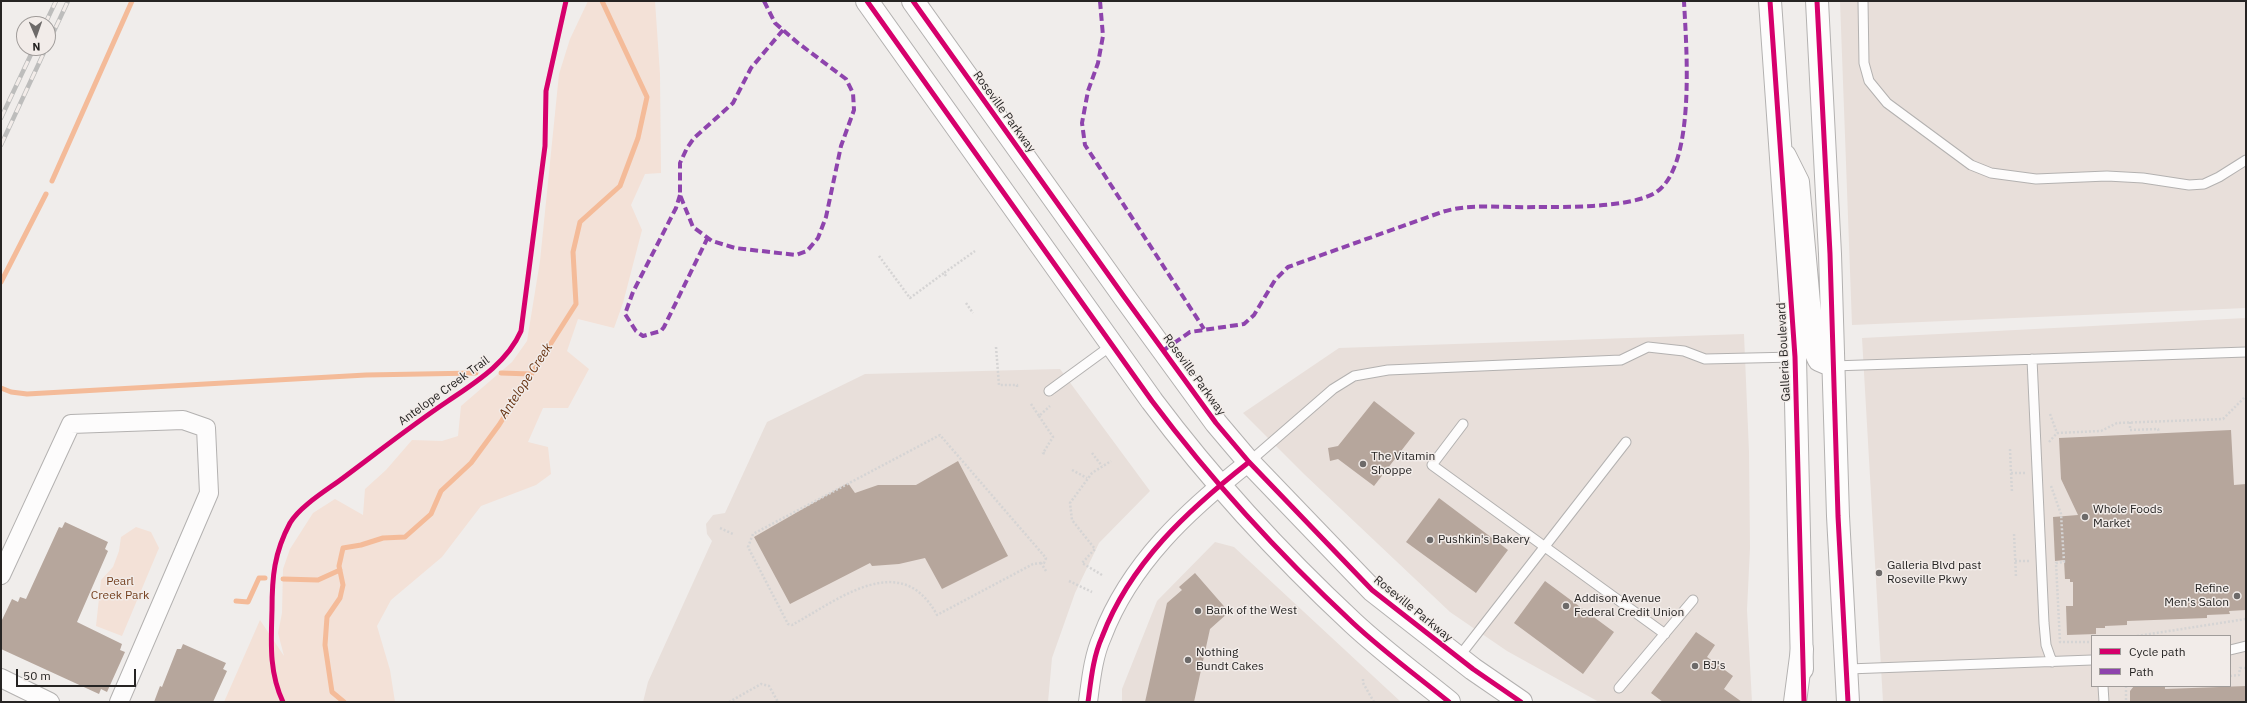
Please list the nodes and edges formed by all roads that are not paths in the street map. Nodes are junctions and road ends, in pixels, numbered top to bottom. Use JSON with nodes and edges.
{"nodes":[{"id":1,"x":867,"y":1,"type":"edge"},
{"id":2,"x":913,"y":1,"type":"edge"},
{"id":3,"x":1770,"y":1,"type":"edge"},
{"id":4,"x":1817,"y":1,"type":"edge"},
{"id":5,"x":1863,"y":1,"type":"edge"},
{"id":6,"x":1781,"y":148,"type":"junction"},
{"id":7,"x":2246,"y":160,"type":"edge"},
{"id":8,"x":1112,"y":345,"type":"junction"},
{"id":9,"x":2246,"y":352,"type":"edge"},
{"id":10,"x":1795,"y":357,"type":"junction"},
{"id":11,"x":2032,"y":359,"type":"junction"},
{"id":12,"x":1833,"y":366,"type":"junction"},
{"id":13,"x":1049,"y":391,"type":"dead end"},
{"id":14,"x":1464,"y":424,"type":"dead end"},
{"id":15,"x":1626,"y":442,"type":"dead end"},
{"id":16,"x":1249,"y":462,"type":"junction"},
{"id":17,"x":1219,"y":486,"type":"junction"},
{"id":18,"x":1544,"y":548,"type":"junction"},
{"id":19,"x":1,"y":575,"type":"edge"},
{"id":20,"x":1693,"y":600,"type":"dead end"},
{"id":21,"x":1665,"y":634,"type":"junction"},
{"id":22,"x":2246,"y":646,"type":"edge"},
{"id":23,"x":1802,"y":649,"type":"junction"},
{"id":24,"x":2231,"y":650,"type":"edge"},
{"id":25,"x":1458,"y":658,"type":"junction"},
{"id":26,"x":2091,"y":660,"type":"edge"},
{"id":27,"x":2052,"y":662,"type":"junction"},
{"id":28,"x":1848,"y":669,"type":"junction"},
{"id":29,"x":1,"y":678,"type":"edge"},
{"id":30,"x":2103,"y":687,"type":"edge"},
{"id":31,"x":1619,"y":688,"type":"dead end"},
{"id":32,"x":50,"y":702,"type":"edge"},
{"id":33,"x":119,"y":702,"type":"edge"},
{"id":34,"x":1088,"y":702,"type":"edge"},
{"id":35,"x":1449,"y":702,"type":"edge"},
{"id":36,"x":1522,"y":702,"type":"edge"},
{"id":37,"x":1795,"y":702,"type":"edge"},
{"id":38,"x":1804,"y":702,"type":"edge"},
{"id":39,"x":1848,"y":702,"type":"edge"},
{"id":40,"x":2104,"y":702,"type":"edge"}],
"edges":[{"from":1,"to":8,"type":"main road"},
{"from":2,"to":16,"type":"main road","name":"Roseville Parkway"},
{"from":3,"to":6,"type":"main road","name":"Galleria Boulevard"},
{"from":4,"to":12,"type":"main road"},
{"from":5,"to":7,"type":"lane"},
{"from":6,"to":10,"type":"main road","name":"Galleria Boulevard"},
{"from":6,"to":12,"type":"main road"},
{"from":8,"to":13,"type":"lane"},
{"from":8,"to":17,"type":"main road"},
{"from":9,"to":11,"type":"lane"},
{"from":10,"to":16,"type":"lane"},
{"from":10,"to":23,"type":"main road","name":"Galleria Boulevard"},
{"from":11,"to":12,"type":"lane"},
{"from":11,"to":27,"type":"lane"},
{"from":12,"to":28,"type":"main road"},
{"from":14,"to":18,"type":"lane"},
{"from":15,"to":18,"type":"lane"},
{"from":16,"to":17,"type":"street"},
{"from":16,"to":25,"type":"main road","name":"Roseville Parkway"},
{"from":17,"to":34,"type":"street"},
{"from":17,"to":35,"type":"main road"},
{"from":18,"to":21,"type":"lane"},
{"from":18,"to":25,"type":"lane"},
{"from":19,"to":33,"type":"street"},
{"from":20,"to":21,"type":"lane"},
{"from":21,"to":31,"type":"lane"},
{"from":22,"to":24,"type":"lane"},
{"from":23,"to":37,"type":"main road"},
{"from":23,"to":38,"type":"main road","name":"Galleria Boulevard"},
{"from":25,"to":36,"type":"main road","name":"Roseville Parkway"},
{"from":26,"to":27,"type":"lane"},
{"from":27,"to":28,"type":"lane"},
{"from":28,"to":39,"type":"main road"},
{"from":29,"to":32,"type":"street"},
{"from":30,"to":40,"type":"lane"}]}
